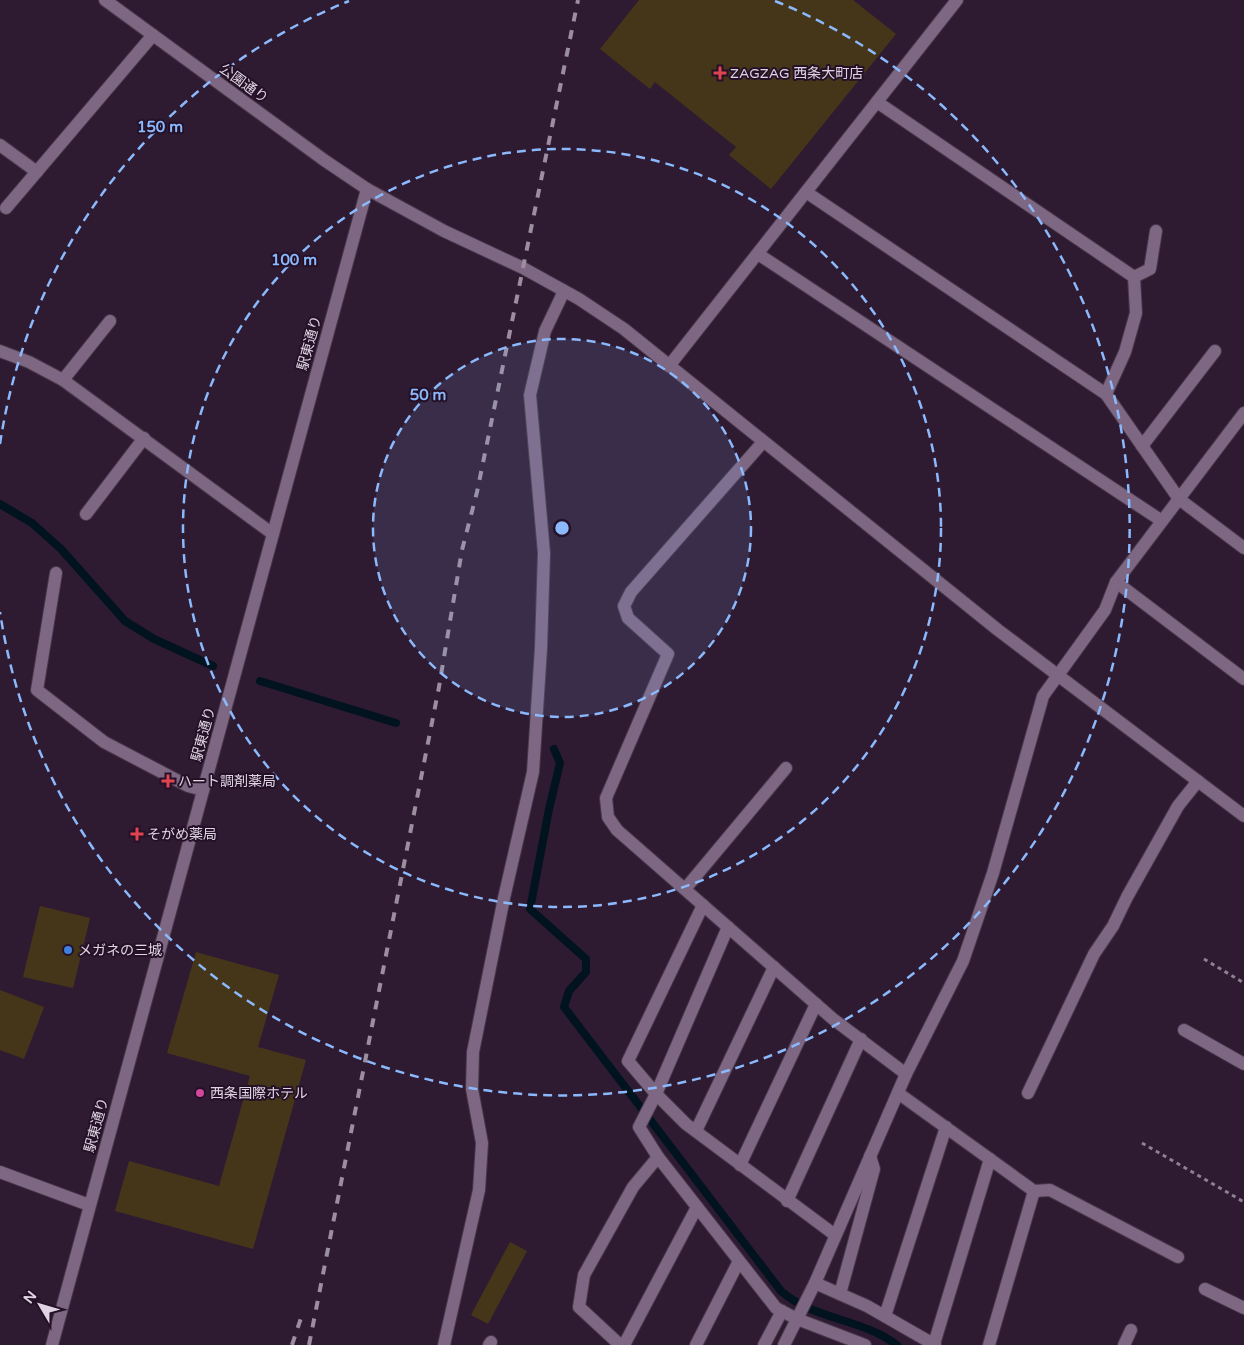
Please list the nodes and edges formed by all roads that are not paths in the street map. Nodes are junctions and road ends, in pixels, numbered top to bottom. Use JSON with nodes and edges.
{"nodes":[{"id":1,"x":105,"y":0,"type":"edge"},
{"id":2,"x":957,"y":0,"type":"edge"},
{"id":3,"x":153,"y":35,"type":"junction"},
{"id":4,"x":877,"y":102,"type":"junction"},
{"id":5,"x":0,"y":145,"type":"edge"},
{"id":6,"x":37,"y":172,"type":"junction"},
{"id":7,"x":367,"y":189,"type":"junction"},
{"id":8,"x":806,"y":192,"type":"junction"},
{"id":9,"x":6,"y":208,"type":"dead end"},
{"id":10,"x":1156,"y":231,"type":"dead end"},
{"id":11,"x":758,"y":254,"type":"junction"},
{"id":12,"x":1134,"y":277,"type":"junction"},
{"id":13,"x":564,"y":291,"type":"junction"},
{"id":14,"x":110,"y":321,"type":"dead end"},
{"id":15,"x":0,"y":351,"type":"edge"},
{"id":16,"x":1215,"y":351,"type":"dead end"},
{"id":17,"x":669,"y":366,"type":"junction"},
{"id":18,"x":63,"y":380,"type":"junction"},
{"id":19,"x":1106,"y":394,"type":"junction"},
{"id":20,"x":1242,"y":420,"type":"edge"},
{"id":21,"x":144,"y":438,"type":"junction"},
{"id":22,"x":764,"y":442,"type":"junction"},
{"id":23,"x":1142,"y":446,"type":"junction"},
{"id":24,"x":1179,"y":499,"type":"junction"},
{"id":25,"x":86,"y":514,"type":"dead end"},
{"id":26,"x":1162,"y":521,"type":"junction"},
{"id":27,"x":273,"y":534,"type":"junction"},
{"id":28,"x":1244,"y":548,"type":"edge"},
{"id":29,"x":56,"y":573,"type":"dead end"},
{"id":30,"x":1116,"y":582,"type":"junction"},
{"id":31,"x":1058,"y":675,"type":"junction"},
{"id":32,"x":1244,"y":679,"type":"edge"},
{"id":33,"x":786,"y":768,"type":"dead end"},
{"id":34,"x":1198,"y":781,"type":"junction"},
{"id":35,"x":203,"y":790,"type":"junction"},
{"id":36,"x":1244,"y":816,"type":"edge"},
{"id":37,"x":685,"y":889,"type":"junction"},
{"id":38,"x":703,"y":905,"type":"junction"},
{"id":39,"x":728,"y":927,"type":"junction"},
{"id":40,"x":774,"y":967,"type":"junction"},
{"id":41,"x":816,"y":1004,"type":"junction"},
{"id":42,"x":1184,"y":1030,"type":"dead end"},
{"id":43,"x":861,"y":1039,"type":"junction"},
{"id":44,"x":1244,"y":1064,"type":"edge"},
{"id":45,"x":906,"y":1074,"type":"junction"},
{"id":46,"x":898,"y":1092,"type":"junction"},
{"id":47,"x":1028,"y":1093,"type":"dead end"},
{"id":48,"x":655,"y":1096,"type":"junction"},
{"id":49,"x":946,"y":1127,"type":"junction"},
{"id":50,"x":696,"y":1131,"type":"junction"},
{"id":51,"x":870,"y":1156,"type":"junction"},
{"id":52,"x":658,"y":1157,"type":"junction"},
{"id":53,"x":990,"y":1159,"type":"junction"},
{"id":54,"x":740,"y":1165,"type":"junction"},
{"id":55,"x":0,"y":1172,"type":"edge"},
{"id":56,"x":1034,"y":1191,"type":"junction"},
{"id":57,"x":787,"y":1200,"type":"junction"},
{"id":58,"x":89,"y":1206,"type":"junction"},
{"id":59,"x":697,"y":1207,"type":"junction"},
{"id":60,"x":835,"y":1235,"type":"junction"},
{"id":61,"x":1178,"y":1257,"type":"dead end"},
{"id":62,"x":740,"y":1261,"type":"junction"},
{"id":63,"x":814,"y":1282,"type":"junction"},
{"id":64,"x":1206,"y":1289,"type":"dead end"},
{"id":65,"x":840,"y":1294,"type":"junction"},
{"id":66,"x":1244,"y":1308,"type":"edge"},
{"id":67,"x":782,"y":1311,"type":"junction"},
{"id":68,"x":798,"y":1316,"type":"junction"},
{"id":69,"x":885,"y":1316,"type":"junction"},
{"id":70,"x":1132,"y":1330,"type":"dead end"},
{"id":71,"x":859,"y":1344,"type":"edge"},
{"id":72,"x":52,"y":1345,"type":"edge"},
{"id":73,"x":444,"y":1345,"type":"edge"},
{"id":74,"x":620,"y":1345,"type":"edge"},
{"id":75,"x":624,"y":1345,"type":"edge"},
{"id":76,"x":696,"y":1345,"type":"edge"},
{"id":77,"x":764,"y":1345,"type":"edge"},
{"id":78,"x":784,"y":1345,"type":"edge"},
{"id":79,"x":935,"y":1345,"type":"edge"},
{"id":80,"x":989,"y":1345,"type":"edge"},
{"id":81,"x":1124,"y":1345,"type":"edge"}],
"edges":[{"from":1,"to":3,"type":"street","name":"公園通り"},
{"from":2,"to":4,"type":"street"},
{"from":3,"to":6,"type":"street"},
{"from":3,"to":7,"type":"street","name":"公園通り"},
{"from":4,"to":8,"type":"street"},
{"from":4,"to":12,"type":"street"},
{"from":5,"to":6,"type":"street"},
{"from":6,"to":9,"type":"street"},
{"from":7,"to":13,"type":"street","name":"公園通り"},
{"from":7,"to":27,"type":"street","name":"駅東通り"},
{"from":8,"to":11,"type":"street"},
{"from":8,"to":19,"type":"street"},
{"from":10,"to":12,"type":"street"},
{"from":11,"to":17,"type":"street"},
{"from":11,"to":26,"type":"street"},
{"from":12,"to":19,"type":"street"},
{"from":13,"to":17,"type":"street","name":"公園通り"},
{"from":13,"to":73,"type":"street"},
{"from":14,"to":18,"type":"street"},
{"from":15,"to":18,"type":"street"},
{"from":16,"to":23,"type":"street"},
{"from":17,"to":22,"type":"street","name":"公園通り"},
{"from":18,"to":21,"type":"street"},
{"from":19,"to":23,"type":"street"},
{"from":20,"to":24,"type":"street"},
{"from":21,"to":25,"type":"street"},
{"from":21,"to":27,"type":"street"},
{"from":22,"to":31,"type":"street","name":"公園通り"},
{"from":22,"to":37,"type":"street"},
{"from":23,"to":24,"type":"street"},
{"from":24,"to":26,"type":"street"},
{"from":24,"to":28,"type":"street"},
{"from":26,"to":30,"type":"street"},
{"from":27,"to":35,"type":"street","name":"駅東通り"},
{"from":29,"to":35,"type":"street"},
{"from":30,"to":31,"type":"street"},
{"from":30,"to":32,"type":"street"},
{"from":31,"to":34,"type":"street","name":"公園通り"},
{"from":31,"to":45,"type":"street"},
{"from":33,"to":37,"type":"street"},
{"from":34,"to":36,"type":"street","name":"公園通り"},
{"from":34,"to":47,"type":"street"},
{"from":35,"to":58,"type":"street","name":"駅東通り"},
{"from":37,"to":38,"type":"street"},
{"from":38,"to":39,"type":"street"},
{"from":38,"to":48,"type":"street"},
{"from":39,"to":40,"type":"street"},
{"from":39,"to":48,"type":"street"},
{"from":40,"to":41,"type":"street"},
{"from":40,"to":50,"type":"street"},
{"from":41,"to":43,"type":"street"},
{"from":41,"to":54,"type":"street"},
{"from":42,"to":44,"type":"street"},
{"from":43,"to":45,"type":"street"},
{"from":43,"to":57,"type":"street"},
{"from":45,"to":46,"type":"street"},
{"from":46,"to":49,"type":"street"},
{"from":46,"to":51,"type":"street"},
{"from":48,"to":50,"type":"street"},
{"from":48,"to":52,"type":"street"},
{"from":49,"to":53,"type":"street"},
{"from":49,"to":69,"type":"street"},
{"from":50,"to":54,"type":"street"},
{"from":51,"to":60,"type":"street"},
{"from":51,"to":65,"type":"street"},
{"from":52,"to":59,"type":"street"},
{"from":52,"to":74,"type":"street"},
{"from":53,"to":56,"type":"street"},
{"from":53,"to":79,"type":"street"},
{"from":54,"to":57,"type":"street"},
{"from":55,"to":58,"type":"street"},
{"from":56,"to":61,"type":"street"},
{"from":56,"to":80,"type":"street"},
{"from":57,"to":60,"type":"street"},
{"from":58,"to":72,"type":"street","name":"駅東通り"},
{"from":59,"to":62,"type":"street"},
{"from":59,"to":75,"type":"street"},
{"from":60,"to":63,"type":"street"},
{"from":62,"to":67,"type":"street"},
{"from":62,"to":76,"type":"street"},
{"from":63,"to":65,"type":"street"},
{"from":63,"to":68,"type":"street"},
{"from":64,"to":66,"type":"street"},
{"from":65,"to":69,"type":"street"},
{"from":67,"to":68,"type":"street"},
{"from":67,"to":77,"type":"street"},
{"from":68,"to":71,"type":"street"},
{"from":68,"to":78,"type":"street"},
{"from":69,"to":79,"type":"street"},
{"from":70,"to":81,"type":"street"}]}
